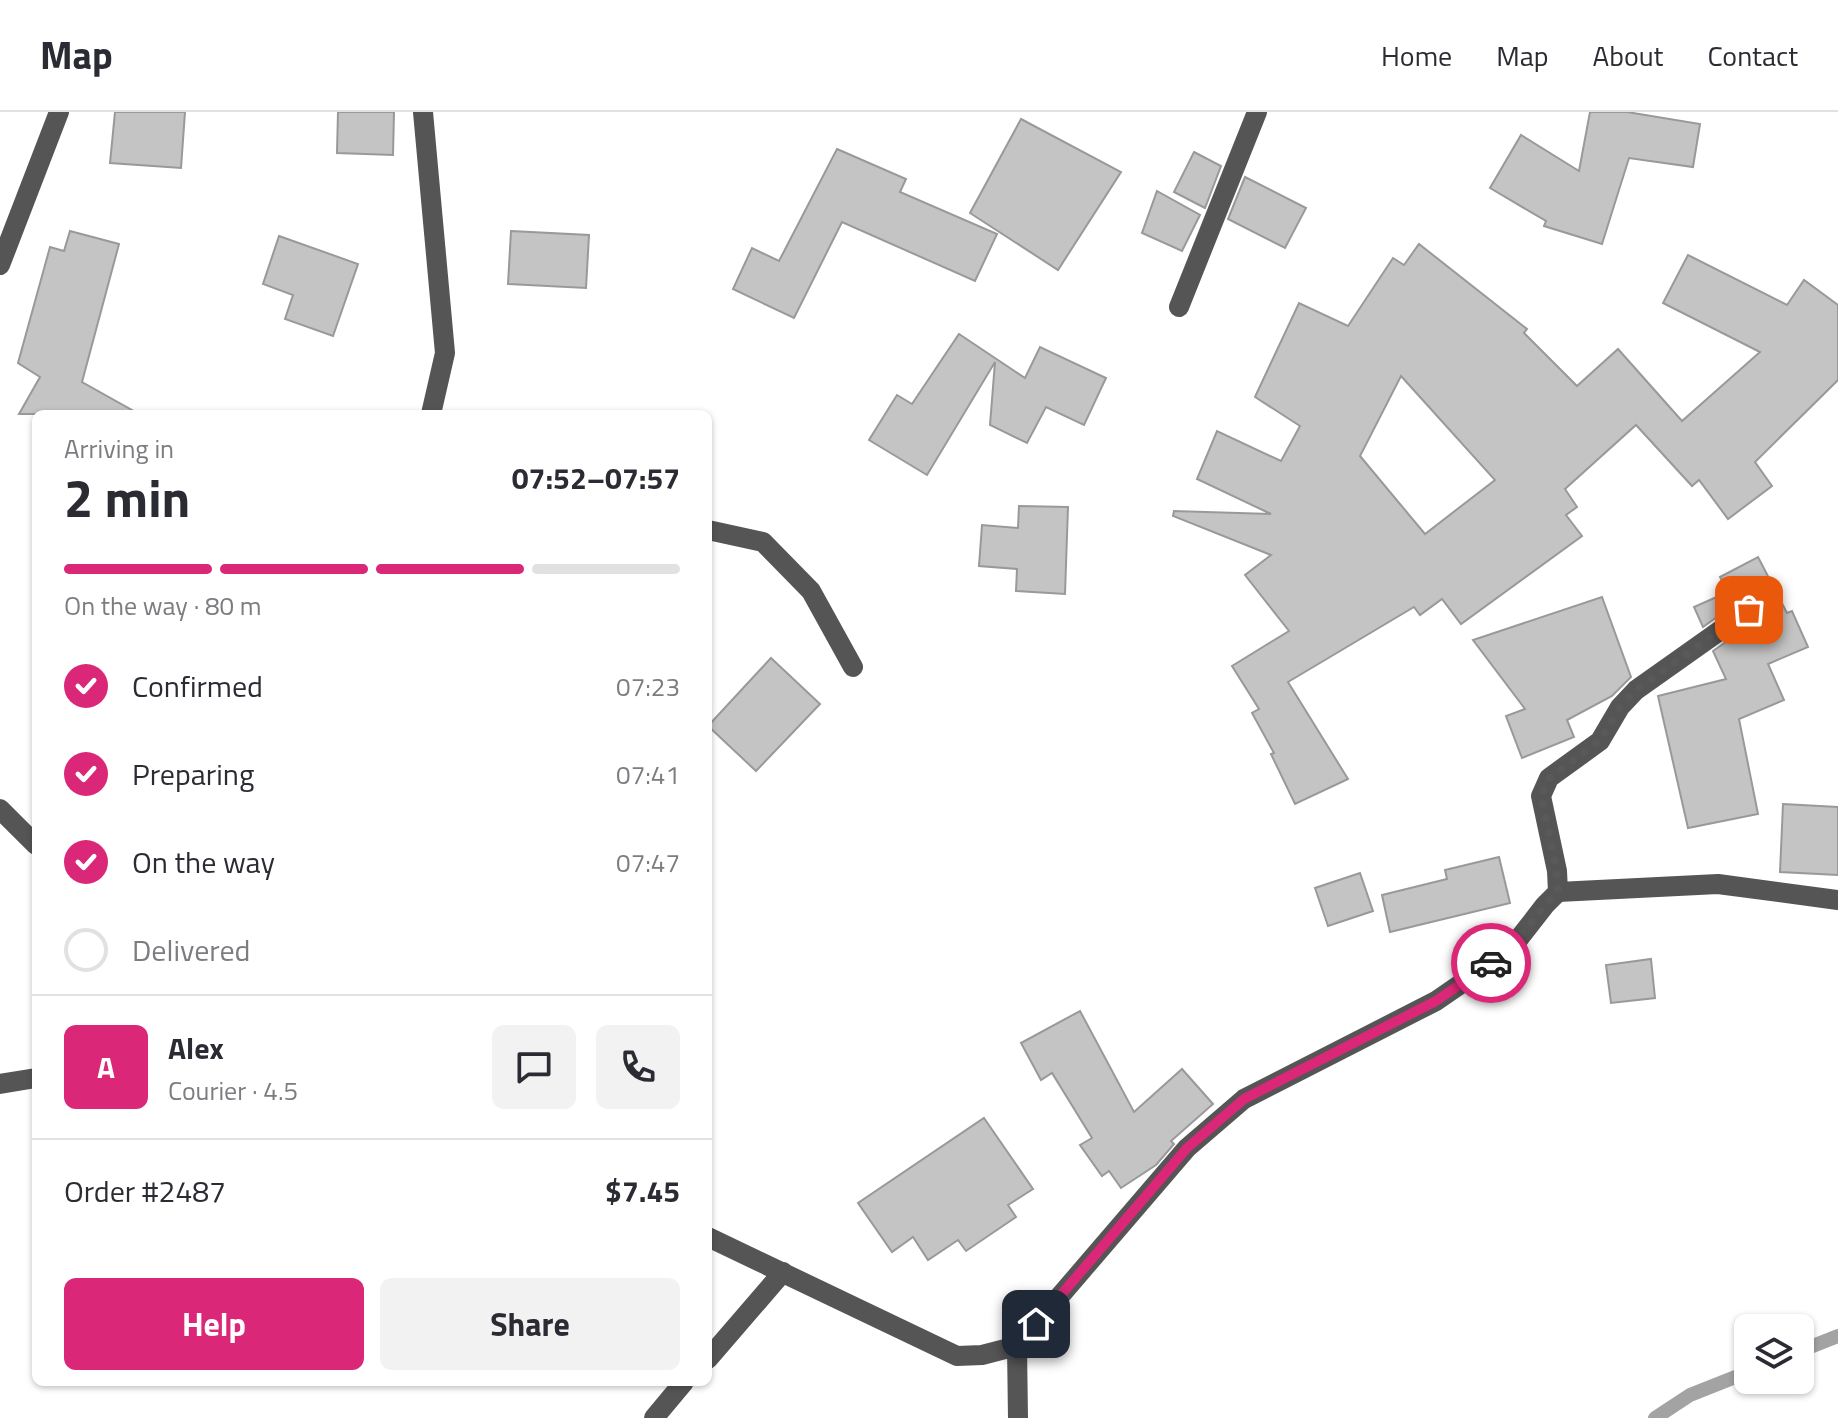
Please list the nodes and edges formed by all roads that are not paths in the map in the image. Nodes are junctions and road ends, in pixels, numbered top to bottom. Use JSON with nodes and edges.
{"nodes":[{"id":1,"x":59,"y":112,"type":"edge"},
{"id":2,"x":423,"y":112,"type":"edge"},
{"id":3,"x":1257,"y":112,"type":"edge"},
{"id":4,"x":0,"y":265,"type":"edge"},
{"id":5,"x":1179,"y":307,"type":"dead end"},
{"id":6,"x":432,"y":410,"type":"edge"},
{"id":7,"x":712,"y":531,"type":"edge"},
{"id":8,"x":1749,"y":610,"type":"dead end"},
{"id":9,"x":853,"y":667,"type":"dead end"},
{"id":10,"x":0,"y":809,"type":"edge"},
{"id":11,"x":32,"y":841,"type":"edge"},
{"id":12,"x":1558,"y":892,"type":"junction"},
{"id":13,"x":1838,"y":900,"type":"edge"},
{"id":14,"x":32,"y":1079,"type":"edge"},
{"id":15,"x":0,"y":1084,"type":"edge"},
{"id":16,"x":712,"y":1239,"type":"edge"},
{"id":17,"x":783,"y":1272,"type":"junction"},
{"id":18,"x":1017,"y":1346,"type":"junction"},
{"id":19,"x":712,"y":1354,"type":"edge"},
{"id":20,"x":681,"y":1386,"type":"edge"},
{"id":21,"x":654,"y":1418,"type":"edge"},
{"id":22,"x":1018,"y":1418,"type":"edge"}],
"edges":[{"from":1,"to":4,"type":"street"},
{"from":2,"to":6,"type":"street"},
{"from":3,"to":5,"type":"street"},
{"from":7,"to":9,"type":"street"},
{"from":8,"to":12,"type":"street"},
{"from":10,"to":11,"type":"street"},
{"from":12,"to":13,"type":"street"},
{"from":12,"to":18,"type":"street"},
{"from":14,"to":15,"type":"street"},
{"from":16,"to":17,"type":"street"},
{"from":17,"to":18,"type":"street"},
{"from":17,"to":19,"type":"street"},
{"from":18,"to":22,"type":"street"},
{"from":20,"to":21,"type":"street"}]}
